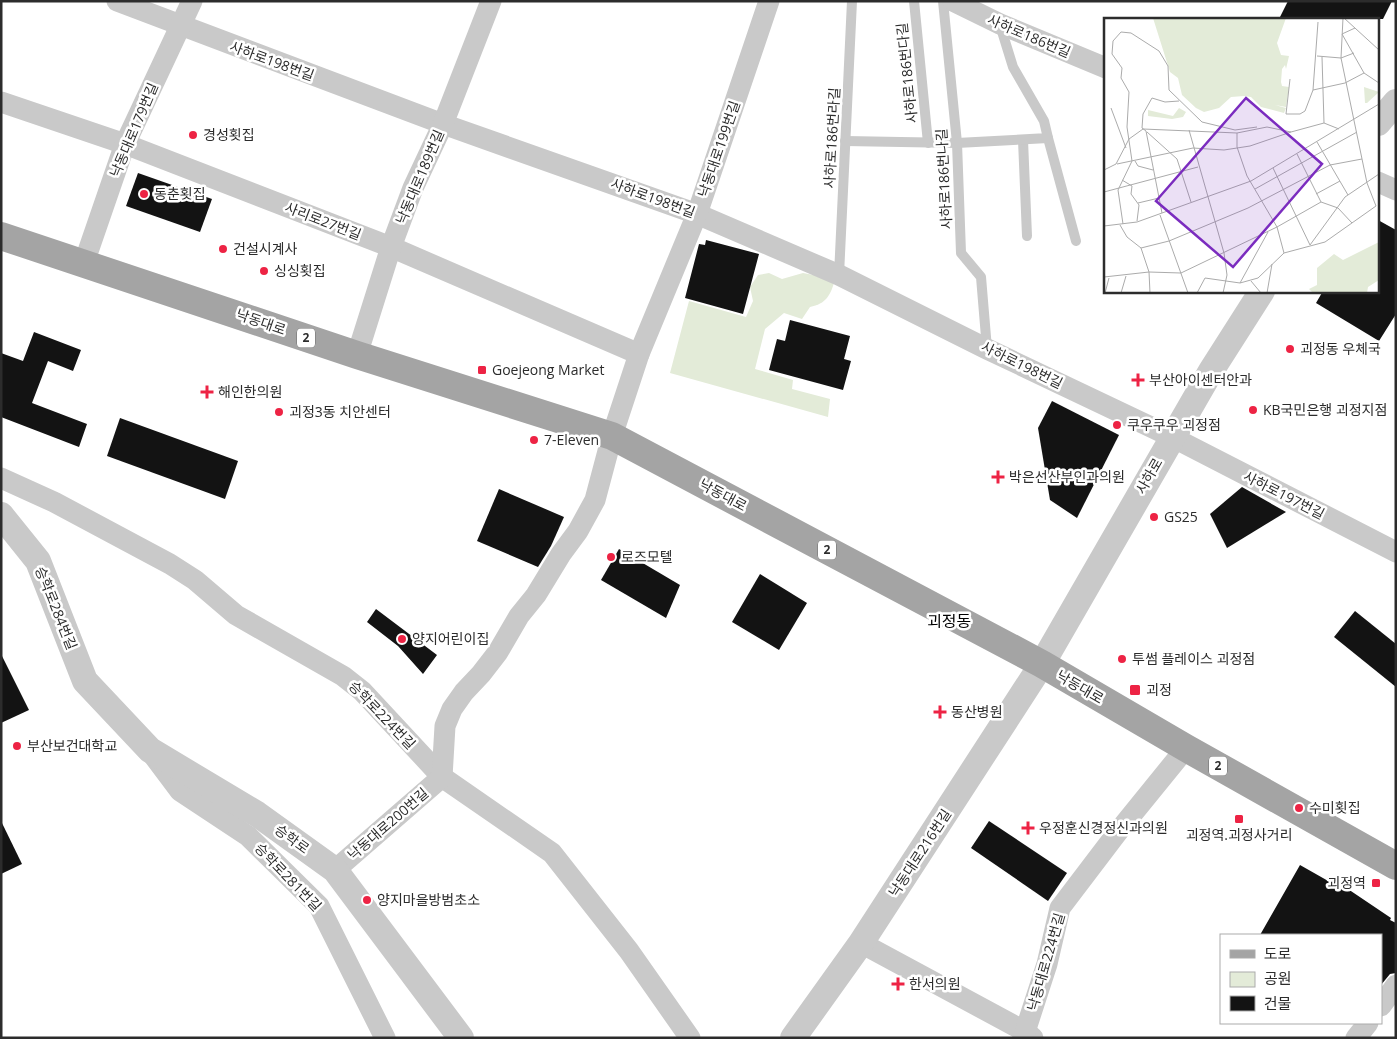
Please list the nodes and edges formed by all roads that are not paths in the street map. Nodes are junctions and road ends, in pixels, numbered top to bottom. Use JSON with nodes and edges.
{"nodes":[{"id":1,"x":117,"y":1,"type":"edge"},
{"id":2,"x":192,"y":1,"type":"edge"},
{"id":3,"x":492,"y":1,"type":"edge"},
{"id":4,"x":769,"y":1,"type":"edge"},
{"id":5,"x":852,"y":1,"type":"edge"},
{"id":6,"x":914,"y":1,"type":"edge"},
{"id":7,"x":943,"y":1,"type":"edge"},
{"id":8,"x":953,"y":1,"type":"edge"},
{"id":9,"x":1000,"y":24,"type":"junction"},
{"id":10,"x":180,"y":26,"type":"junction"},
{"id":11,"x":1104,"y":67,"type":"edge"},
{"id":12,"x":1,"y":102,"type":"edge"},
{"id":13,"x":1396,"y":102,"type":"edge"},
{"id":14,"x":1380,"y":121,"type":"edge"},
{"id":15,"x":442,"y":124,"type":"junction"},
{"id":16,"x":1048,"y":138,"type":"junction"},
{"id":17,"x":1023,"y":140,"type":"junction"},
{"id":18,"x":845,"y":141,"type":"junction"},
{"id":19,"x":928,"y":143,"type":"junction"},
{"id":20,"x":957,"y":143,"type":"junction"},
{"id":21,"x":125,"y":144,"type":"junction"},
{"id":22,"x":1380,"y":183,"type":"edge"},
{"id":23,"x":1396,"y":190,"type":"edge"},
{"id":24,"x":697,"y":214,"type":"junction"},
{"id":25,"x":1,"y":236,"type":"edge"},
{"id":26,"x":1027,"y":236,"type":"dead end"},
{"id":27,"x":1076,"y":241,"type":"dead end"},
{"id":28,"x":391,"y":247,"type":"junction"},
{"id":29,"x":84,"y":263,"type":"junction"},
{"id":30,"x":839,"y":275,"type":"junction"},
{"id":31,"x":1261,"y":292,"type":"edge"},
{"id":32,"x":987,"y":349,"type":"junction"},
{"id":33,"x":639,"y":354,"type":"junction"},
{"id":34,"x":358,"y":355,"type":"junction"},
{"id":35,"x":612,"y":436,"type":"junction"},
{"id":36,"x":1172,"y":437,"type":"junction"},
{"id":37,"x":1,"y":478,"type":"edge"},
{"id":38,"x":1,"y":515,"type":"edge"},
{"id":39,"x":1396,"y":552,"type":"edge"},
{"id":40,"x":1042,"y":664,"type":"junction"},
{"id":41,"x":85,"y":681,"type":"joint"},
{"id":42,"x":1186,"y":748,"type":"junction"},
{"id":43,"x":150,"y":750,"type":"junction"},
{"id":44,"x":442,"y":777,"type":"junction"},
{"id":45,"x":1396,"y":866,"type":"edge"},
{"id":46,"x":335,"y":870,"type":"junction"},
{"id":47,"x":861,"y":943,"type":"junction"},
{"id":48,"x":1396,"y":985,"type":"edge"},
{"id":49,"x":1382,"y":1005,"type":"edge"},
{"id":50,"x":1027,"y":1036,"type":"edge"},
{"id":51,"x":384,"y":1038,"type":"edge"},
{"id":52,"x":461,"y":1038,"type":"edge"},
{"id":53,"x":690,"y":1038,"type":"edge"},
{"id":54,"x":793,"y":1038,"type":"edge"}],
"edges":[{"from":1,"to":10,"type":"street","name":"사하로198번길"},
{"from":2,"to":10,"type":"street","name":"낙동대로179번길"},
{"from":3,"to":15,"type":"street","name":"낙동대로189번길"},
{"from":4,"to":24,"type":"street","name":"낙동대로199번길"},
{"from":5,"to":18,"type":"lane","name":"사하로186번라길"},
{"from":6,"to":19,"type":"lane","name":"사하로186번다길"},
{"from":7,"to":20,"type":"lane","name":"사하로186번나길"},
{"from":8,"to":9,"type":"street","name":"사하로186번길"},
{"from":9,"to":11,"type":"street","name":"사하로186번길"},
{"from":9,"to":16,"type":"lane"},
{"from":10,"to":15,"type":"street","name":"사하로198번길"},
{"from":10,"to":21,"type":"street","name":"낙동대로179번길"},
{"from":12,"to":21,"type":"street","name":"사리로27번길"},
{"from":13,"to":14,"type":"street"},
{"from":15,"to":24,"type":"street","name":"사하로198번길"},
{"from":15,"to":28,"type":"street","name":"낙동대로189번길"},
{"from":16,"to":17,"type":"lane"},
{"from":16,"to":27,"type":"lane"},
{"from":17,"to":20,"type":"lane"},
{"from":17,"to":26,"type":"lane"},
{"from":18,"to":19,"type":"lane"},
{"from":18,"to":30,"type":"lane","name":"사하로186번라길"},
{"from":19,"to":20,"type":"lane"},
{"from":20,"to":32,"type":"lane","name":"사하로186번나길"},
{"from":21,"to":28,"type":"street","name":"사리로27번길"},
{"from":21,"to":29,"type":"street","name":"낙동대로179번길"},
{"from":22,"to":23,"type":"street"},
{"from":24,"to":30,"type":"street","name":"사하로198번길"},
{"from":24,"to":33,"type":"street","name":"낙동대로199번길"},
{"from":25,"to":29,"type":"main road","name":"낙동대로","number":"2"},
{"from":28,"to":33,"type":"street","name":"사리로27번길"},
{"from":28,"to":34,"type":"street","name":"낙동대로189번길"},
{"from":29,"to":34,"type":"main road","name":"낙동대로","number":"2"},
{"from":30,"to":32,"type":"street","name":"사하로198번길"},
{"from":31,"to":36,"type":"street","name":"사하로"},
{"from":32,"to":36,"type":"street","name":"사하로198번길"},
{"from":33,"to":35,"type":"street","name":"낙동대로199번길"},
{"from":34,"to":35,"type":"main road","name":"낙동대로","number":"2"},
{"from":35,"to":40,"type":"main road","name":"낙동대로","number":"2"},
{"from":35,"to":44,"type":"street","name":"낙동대로199번길"},
{"from":36,"to":39,"type":"street","name":"사하로197번길"},
{"from":36,"to":40,"type":"street","name":"사하로"},
{"from":37,"to":44,"type":"street","name":"승학로224번길"},
{"from":38,"to":41,"type":"street","name":"승학로284번길"},
{"from":40,"to":42,"type":"main road","name":"낙동대로","number":"2"},
{"from":40,"to":47,"type":"street","name":"낙동대로216번길"},
{"from":41,"to":43,"type":"street","name":"승학로"},
{"from":42,"to":45,"type":"main road","name":"낙동대로","number":"2"},
{"from":42,"to":50,"type":"street","name":"낙동대로224번길"},
{"from":43,"to":46,"type":"street","name":"승학로"},
{"from":43,"to":51,"type":"street","name":"승학로281번길"},
{"from":44,"to":46,"type":"street","name":"낙동대로200번길"},
{"from":44,"to":53,"type":"street","name":"승학로224번길"},
{"from":46,"to":52,"type":"street","name":"승학로"},
{"from":47,"to":50,"type":"street"},
{"from":47,"to":54,"type":"street","name":"낙동대로216번길"},
{"from":48,"to":49,"type":"street"}]}
